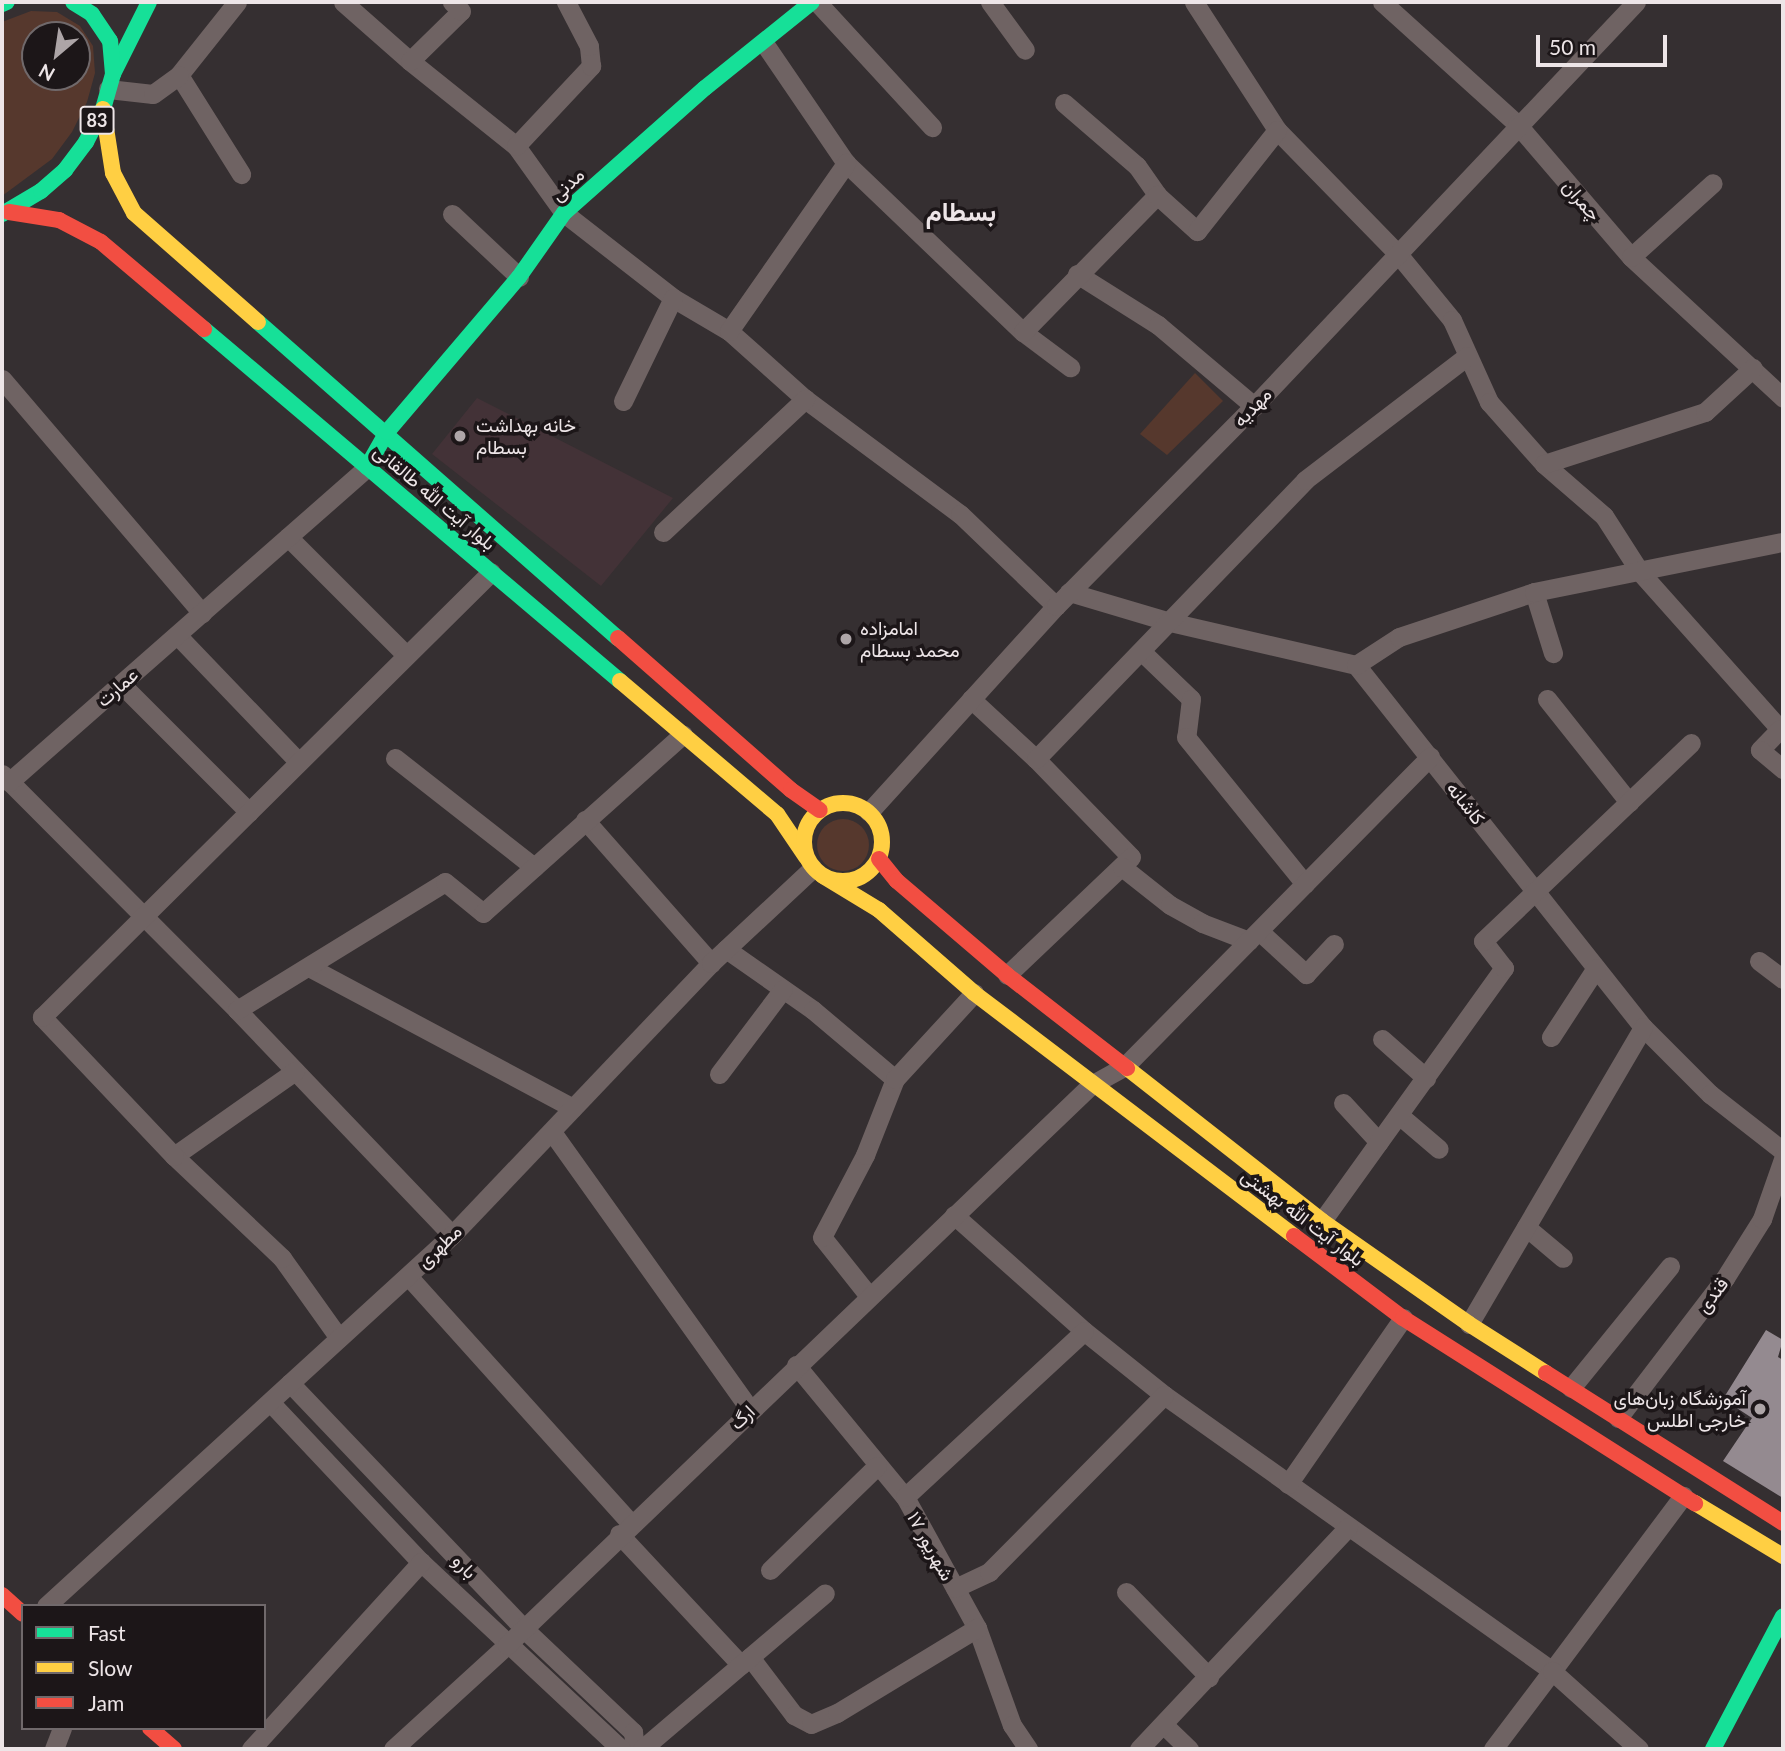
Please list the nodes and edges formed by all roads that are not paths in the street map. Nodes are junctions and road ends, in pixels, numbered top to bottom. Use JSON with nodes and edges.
{"nodes":[{"id":1,"x":7,"y":2,"type":"edge"},
{"id":2,"x":73,"y":2,"type":"edge"},
{"id":3,"x":149,"y":2,"type":"edge"},
{"id":4,"x":237,"y":2,"type":"edge"},
{"id":5,"x":343,"y":2,"type":"edge"},
{"id":6,"x":452,"y":2,"type":"edge"},
{"id":7,"x":566,"y":2,"type":"edge"},
{"id":8,"x":812,"y":2,"type":"edge"},
{"id":9,"x":817,"y":2,"type":"edge"},
{"id":10,"x":990,"y":2,"type":"edge"},
{"id":11,"x":1194,"y":2,"type":"edge"},
{"id":12,"x":1382,"y":2,"type":"edge"},
{"id":13,"x":1636,"y":2,"type":"edge"},
{"id":14,"x":2,"y":4,"type":"edge"},
{"id":15,"x":764,"y":43,"type":"junction"},
{"id":16,"x":1025,"y":50,"type":"dead end"},
{"id":17,"x":410,"y":61,"type":"junction"},
{"id":18,"x":179,"y":75,"type":"junction"},
{"id":19,"x":108,"y":91,"type":"junction"},
{"id":20,"x":1064,"y":103,"type":"dead end"},
{"id":21,"x":1517,"y":124,"type":"junction"},
{"id":22,"x":932,"y":127,"type":"dead end"},
{"id":23,"x":1277,"y":130,"type":"junction"},
{"id":24,"x":516,"y":146,"type":"junction"},
{"id":25,"x":846,"y":163,"type":"junction"},
{"id":26,"x":241,"y":174,"type":"dead end"},
{"id":27,"x":1713,"y":183,"type":"dead end"},
{"id":28,"x":1157,"y":195,"type":"junction"},
{"id":29,"x":5,"y":213,"type":"edge"},
{"id":30,"x":564,"y":213,"type":"junction"},
{"id":31,"x":452,"y":214,"type":"dead end"},
{"id":32,"x":1398,"y":254,"type":"junction"},
{"id":33,"x":1631,"y":257,"type":"junction"},
{"id":34,"x":1077,"y":274,"type":"junction"},
{"id":35,"x":519,"y":277,"type":"junction"},
{"id":36,"x":673,"y":298,"type":"junction"},
{"id":37,"x":729,"y":331,"type":"junction"},
{"id":38,"x":1023,"y":332,"type":"junction"},
{"id":39,"x":1467,"y":356,"type":"junction"},
{"id":40,"x":1070,"y":367,"type":"dead end"},
{"id":41,"x":1753,"y":368,"type":"junction"},
{"id":42,"x":2,"y":379,"type":"edge"},
{"id":43,"x":1783,"y":398,"type":"edge"},
{"id":44,"x":804,"y":399,"type":"junction"},
{"id":45,"x":622,"y":401,"type":"dead end"},
{"id":46,"x":1254,"y":406,"type":"junction"},
{"id":47,"x":387,"y":432,"type":"junction"},
{"id":48,"x":1544,"y":464,"type":"junction"},
{"id":49,"x":367,"y":467,"type":"junction"},
{"id":50,"x":663,"y":532,"type":"dead end"},
{"id":51,"x":288,"y":537,"type":"junction"},
{"id":52,"x":1783,"y":542,"type":"edge"},
{"id":53,"x":491,"y":572,"type":"junction"},
{"id":54,"x":1640,"y":572,"type":"junction"},
{"id":55,"x":1534,"y":592,"type":"junction"},
{"id":56,"x":1062,"y":599,"type":"junction"},
{"id":57,"x":202,"y":612,"type":"junction"},
{"id":58,"x":1170,"y":622,"type":"junction"},
{"id":59,"x":177,"y":635,"type":"junction"},
{"id":60,"x":1141,"y":651,"type":"junction"},
{"id":61,"x":1553,"y":653,"type":"dead end"},
{"id":62,"x":406,"y":655,"type":"junction"},
{"id":63,"x":1356,"y":665,"type":"junction"},
{"id":64,"x":121,"y":684,"type":"junction"},
{"id":65,"x":971,"y":699,"type":"junction"},
{"id":66,"x":1546,"y":699,"type":"dead end"},
{"id":67,"x":683,"y":734,"type":"junction"},
{"id":68,"x":1691,"y":743,"type":"dead end"},
{"id":69,"x":1430,"y":757,"type":"junction"},
{"id":70,"x":395,"y":758,"type":"dead end"},
{"id":71,"x":1036,"y":759,"type":"junction"},
{"id":72,"x":299,"y":762,"type":"junction"},
{"id":73,"x":1783,"y":769,"type":"edge"},
{"id":74,"x":6,"y":778,"type":"edge"},
{"id":75,"x":1629,"y":802,"type":"junction"},
{"id":76,"x":820,"y":810,"type":"junction"},
{"id":77,"x":249,"y":812,"type":"junction"},
{"id":78,"x":869,"y":812,"type":"junction"},
{"id":79,"x":585,"y":820,"type":"junction"},
{"id":80,"x":879,"y":859,"type":"junction"},
{"id":81,"x":534,"y":867,"type":"junction"},
{"id":82,"x":814,"y":867,"type":"junction"},
{"id":83,"x":1122,"y":867,"type":"junction"},
{"id":84,"x":1305,"y":884,"type":"junction"},
{"id":85,"x":1536,"y":891,"type":"junction"},
{"id":86,"x":142,"y":918,"type":"junction"},
{"id":87,"x":1254,"y":936,"type":"junction"},
{"id":88,"x":1334,"y":944,"type":"dead end"},
{"id":89,"x":726,"y":949,"type":"junction"},
{"id":90,"x":1759,"y":961,"type":"dead end"},
{"id":91,"x":711,"y":963,"type":"junction"},
{"id":92,"x":309,"y":967,"type":"junction"},
{"id":93,"x":1596,"y":968,"type":"junction"},
{"id":94,"x":1007,"y":975,"type":"junction"},
{"id":95,"x":1783,"y":979,"type":"edge"},
{"id":96,"x":783,"y":989,"type":"junction"},
{"id":97,"x":974,"y":993,"type":"junction"},
{"id":98,"x":237,"y":1010,"type":"junction"},
{"id":99,"x":1643,"y":1027,"type":"junction"},
{"id":100,"x":1551,"y":1037,"type":"dead end"},
{"id":101,"x":1382,"y":1039,"type":"dead end"},
{"id":102,"x":1124,"y":1067,"type":"junction"},
{"id":103,"x":295,"y":1071,"type":"junction"},
{"id":104,"x":719,"y":1074,"type":"dead end"},
{"id":105,"x":1426,"y":1078,"type":"junction"},
{"id":106,"x":895,"y":1079,"type":"junction"},
{"id":107,"x":1091,"y":1085,"type":"junction"},
{"id":108,"x":1343,"y":1103,"type":"dead end"},
{"id":109,"x":573,"y":1108,"type":"junction"},
{"id":110,"x":1399,"y":1115,"type":"junction"},
{"id":111,"x":552,"y":1132,"type":"junction"},
{"id":112,"x":1380,"y":1142,"type":"junction"},
{"id":113,"x":1439,"y":1149,"type":"dead end"},
{"id":114,"x":1783,"y":1151,"type":"edge"},
{"id":115,"x":174,"y":1156,"type":"junction"},
{"id":116,"x":1783,"y":1159,"type":"edge"},
{"id":117,"x":954,"y":1215,"type":"junction"},
{"id":118,"x":1322,"y":1221,"type":"junction"},
{"id":119,"x":1526,"y":1227,"type":"junction"},
{"id":120,"x":452,"y":1235,"type":"junction"},
{"id":121,"x":1563,"y":1258,"type":"dead end"},
{"id":122,"x":1670,"y":1266,"type":"dead end"},
{"id":123,"x":408,"y":1276,"type":"junction"},
{"id":124,"x":869,"y":1296,"type":"junction"},
{"id":125,"x":1404,"y":1318,"type":"junction"},
{"id":126,"x":1469,"y":1324,"type":"junction"},
{"id":127,"x":1084,"y":1331,"type":"junction"},
{"id":128,"x":339,"y":1338,"type":"junction"},
{"id":129,"x":796,"y":1365,"type":"junction"},
{"id":130,"x":290,"y":1383,"type":"junction"},
{"id":131,"x":1571,"y":1388,"type":"junction"},
{"id":132,"x":1164,"y":1395,"type":"junction"},
{"id":133,"x":270,"y":1402,"type":"junction"},
{"id":134,"x":750,"y":1410,"type":"junction"},
{"id":135,"x":1618,"y":1418,"type":"junction"},
{"id":136,"x":877,"y":1466,"type":"junction"},
{"id":137,"x":1288,"y":1484,"type":"junction"},
{"id":138,"x":1683,"y":1496,"type":"junction"},
{"id":139,"x":905,"y":1497,"type":"junction"},
{"id":140,"x":1783,"y":1523,"type":"edge"},
{"id":141,"x":1348,"y":1527,"type":"junction"},
{"id":142,"x":625,"y":1529,"type":"junction"},
{"id":143,"x":1783,"y":1556,"type":"edge"},
{"id":144,"x":421,"y":1562,"type":"junction"},
{"id":145,"x":770,"y":1570,"type":"dead end"},
{"id":146,"x":955,"y":1588,"type":"junction"},
{"id":147,"x":1126,"y":1592,"type":"dead end"},
{"id":148,"x":825,"y":1593,"type":"dead end"},
{"id":149,"x":2,"y":1595,"type":"edge"},
{"id":150,"x":48,"y":1604,"type":"edge"},
{"id":151,"x":21,"y":1612,"type":"edge"},
{"id":152,"x":1783,"y":1616,"type":"edge"},
{"id":153,"x":522,"y":1627,"type":"junction"},
{"id":154,"x":977,"y":1628,"type":"junction"},
{"id":155,"x":507,"y":1644,"type":"junction"},
{"id":156,"x":746,"y":1661,"type":"junction"},
{"id":157,"x":1552,"y":1671,"type":"junction"},
{"id":158,"x":1209,"y":1676,"type":"junction"},
{"id":159,"x":1164,"y":1725,"type":"junction"},
{"id":160,"x":61,"y":1730,"type":"edge"},
{"id":161,"x":152,"y":1730,"type":"edge"},
{"id":162,"x":400,"y":1747,"type":"edge"},
{"id":163,"x":54,"y":1749,"type":"edge"},
{"id":164,"x":174,"y":1749,"type":"edge"},
{"id":165,"x":251,"y":1749,"type":"edge"},
{"id":166,"x":621,"y":1749,"type":"edge"},
{"id":167,"x":635,"y":1749,"type":"edge"},
{"id":168,"x":642,"y":1749,"type":"edge"},
{"id":169,"x":1028,"y":1749,"type":"edge"},
{"id":170,"x":1139,"y":1749,"type":"edge"},
{"id":171,"x":1189,"y":1749,"type":"edge"},
{"id":172,"x":1493,"y":1749,"type":"edge"},
{"id":173,"x":1639,"y":1749,"type":"edge"},
{"id":174,"x":1713,"y":1749,"type":"edge"}],
"edges":[{"from":1,"to":14,"type":"main road"},
{"from":2,"to":19,"type":"main road","name":"بلوار آیت الله طالقانی"},
{"from":3,"to":19,"type":"main road","number":"83"},
{"from":4,"to":18,"type":"street"},
{"from":5,"to":17,"type":"street"},
{"from":6,"to":17,"type":"street"},
{"from":7,"to":24,"type":"street"},
{"from":8,"to":15,"type":"main road","name":"مدنی"},
{"from":9,"to":22,"type":"street"},
{"from":10,"to":16,"type":"street"},
{"from":11,"to":23,"type":"street"},
{"from":12,"to":21,"type":"street","name":"چمران"},
{"from":13,"to":21,"type":"street","name":"مهدیه"},
{"from":15,"to":25,"type":"street"},
{"from":15,"to":30,"type":"main road","name":"مدنی"},
{"from":17,"to":24,"type":"street"},
{"from":18,"to":19,"type":"street"},
{"from":18,"to":26,"type":"street"},
{"from":19,"to":29,"type":"main road","number":"83"},
{"from":19,"to":47,"type":"main road","name":"بلوار آیت الله طالقانی"},
{"from":20,"to":28,"type":"street"},
{"from":21,"to":32,"type":"street","name":"مهدیه"},
{"from":21,"to":33,"type":"street","name":"چمران"},
{"from":23,"to":28,"type":"street"},
{"from":23,"to":32,"type":"street"},
{"from":24,"to":30,"type":"street"},
{"from":25,"to":37,"type":"street"},
{"from":25,"to":38,"type":"street"},
{"from":27,"to":33,"type":"street"},
{"from":28,"to":34,"type":"street"},
{"from":29,"to":49,"type":"main road","name":"بلوار آیت الله طالقانی"},
{"from":30,"to":35,"type":"main road","name":"مدنی"},
{"from":30,"to":36,"type":"street"},
{"from":31,"to":35,"type":"street"},
{"from":32,"to":39,"type":"street"},
{"from":32,"to":46,"type":"street","name":"مهدیه"},
{"from":33,"to":41,"type":"street","name":"چمران"},
{"from":34,"to":38,"type":"street"},
{"from":34,"to":46,"type":"street"},
{"from":35,"to":47,"type":"main road","name":"مدنی"},
{"from":36,"to":37,"type":"street"},
{"from":36,"to":45,"type":"street"},
{"from":37,"to":44,"type":"street"},
{"from":38,"to":40,"type":"street"},
{"from":39,"to":48,"type":"street"},
{"from":39,"to":58,"type":"street"},
{"from":41,"to":43,"type":"street","name":"چمران"},
{"from":41,"to":48,"type":"street"},
{"from":42,"to":57,"type":"street"},
{"from":44,"to":50,"type":"street"},
{"from":44,"to":56,"type":"street"},
{"from":46,"to":56,"type":"street","name":"مهدیه"},
{"from":47,"to":49,"type":"main road","name":"مدنی"},
{"from":47,"to":76,"type":"main road","name":"بلوار آیت الله طالقانی"},
{"from":48,"to":54,"type":"street"},
{"from":49,"to":51,"type":"street","name":"عمارت"},
{"from":49,"to":53,"type":"main road","name":"بلوار آیت الله طالقانی"},
{"from":51,"to":57,"type":"street","name":"عمارت"},
{"from":51,"to":62,"type":"street"},
{"from":52,"to":54,"type":"street"},
{"from":53,"to":62,"type":"street"},
{"from":53,"to":67,"type":"main road","name":"بلوار آیت الله طالقانی"},
{"from":54,"to":55,"type":"street"},
{"from":54,"to":73,"type":"street"},
{"from":55,"to":61,"type":"street"},
{"from":55,"to":63,"type":"street"},
{"from":56,"to":58,"type":"street"},
{"from":56,"to":65,"type":"street","name":"مهدیه"},
{"from":57,"to":59,"type":"street","name":"عمارت"},
{"from":58,"to":60,"type":"street"},
{"from":58,"to":63,"type":"street"},
{"from":59,"to":64,"type":"street","name":"عمارت"},
{"from":59,"to":72,"type":"street"},
{"from":60,"to":71,"type":"street"},
{"from":60,"to":84,"type":"street"},
{"from":62,"to":72,"type":"street"},
{"from":63,"to":69,"type":"street","name":"کاشانه"},
{"from":64,"to":74,"type":"street","name":"عمارت"},
{"from":64,"to":77,"type":"street"},
{"from":65,"to":71,"type":"street"},
{"from":65,"to":78,"type":"street","name":"مهدیه"},
{"from":66,"to":75,"type":"street"},
{"from":67,"to":79,"type":"street"},
{"from":67,"to":82,"type":"main road","name":"بلوار آیت الله طالقانی"},
{"from":68,"to":75,"type":"street"},
{"from":69,"to":84,"type":"street","name":"ارگ"},
{"from":69,"to":85,"type":"street","name":"کاشانه"},
{"from":70,"to":81,"type":"street"},
{"from":71,"to":83,"type":"street"},
{"from":72,"to":77,"type":"street"},
{"from":74,"to":86,"type":"street","name":"عمارت"},
{"from":75,"to":85,"type":"street"},
{"from":76,"to":78,"type":"main road"},
{"from":76,"to":82,"type":"main road"},
{"from":77,"to":86,"type":"street"},
{"from":78,"to":80,"type":"main road"},
{"from":79,"to":81,"type":"street"},
{"from":79,"to":91,"type":"street"},
{"from":80,"to":82,"type":"main road"},
{"from":80,"to":94,"type":"main road","name":"بلوار آیت الله بهشتی"},
{"from":81,"to":92,"type":"street"},
{"from":82,"to":89,"type":"street","name":"مطهری"},
{"from":82,"to":97,"type":"main road","name":"بلوار آیت الله بهشتی"},
{"from":83,"to":87,"type":"street"},
{"from":83,"to":94,"type":"street"},
{"from":84,"to":87,"type":"street","name":"ارگ"},
{"from":85,"to":93,"type":"street","name":"کاشانه"},
{"from":85,"to":105,"type":"street"},
{"from":86,"to":98,"type":"street","name":"عمارت"},
{"from":86,"to":115,"type":"street"},
{"from":87,"to":88,"type":"street"},
{"from":87,"to":102,"type":"street","name":"ارگ"},
{"from":89,"to":91,"type":"street","name":"مطهری"},
{"from":89,"to":96,"type":"street"},
{"from":90,"to":95,"type":"street"},
{"from":91,"to":109,"type":"street","name":"مطهری"},
{"from":92,"to":98,"type":"street"},
{"from":92,"to":109,"type":"street"},
{"from":93,"to":99,"type":"street","name":"کاشانه"},
{"from":93,"to":100,"type":"street"},
{"from":94,"to":102,"type":"main road","name":"بلوار آیت الله بهشتی"},
{"from":96,"to":104,"type":"street"},
{"from":96,"to":106,"type":"street"},
{"from":97,"to":106,"type":"street"},
{"from":97,"to":107,"type":"main road","name":"بلوار آیت الله بهشتی"},
{"from":98,"to":103,"type":"street","name":"عمارت"},
{"from":99,"to":114,"type":"street","name":"کاشانه"},
{"from":99,"to":119,"type":"street"},
{"from":101,"to":105,"type":"street"},
{"from":102,"to":107,"type":"street","name":"ارگ"},
{"from":102,"to":118,"type":"main road","name":"بلوار آیت الله بهشتی"},
{"from":103,"to":115,"type":"street"},
{"from":103,"to":120,"type":"street","name":"عمارت"},
{"from":105,"to":110,"type":"street"},
{"from":106,"to":124,"type":"street"},
{"from":107,"to":117,"type":"street","name":"ارگ"},
{"from":107,"to":125,"type":"main road","name":"بلوار آیت الله بهشتی"},
{"from":108,"to":112,"type":"street"},
{"from":109,"to":111,"type":"street","name":"مطهری"},
{"from":110,"to":112,"type":"street"},
{"from":110,"to":113,"type":"street"},
{"from":111,"to":120,"type":"street","name":"مطهری"},
{"from":111,"to":134,"type":"street"},
{"from":112,"to":118,"type":"street"},
{"from":115,"to":128,"type":"street"},
{"from":116,"to":135,"type":"street","name":"قندی"},
{"from":117,"to":124,"type":"street","name":"ارگ"},
{"from":117,"to":127,"type":"street"},
{"from":118,"to":126,"type":"main road","name":"بلوار آیت الله بهشتی"},
{"from":119,"to":121,"type":"street"},
{"from":119,"to":126,"type":"street"},
{"from":120,"to":123,"type":"street","name":"مطهری"},
{"from":122,"to":131,"type":"street"},
{"from":123,"to":128,"type":"street","name":"مطهری"},
{"from":123,"to":142,"type":"street"},
{"from":124,"to":129,"type":"street","name":"ارگ"},
{"from":125,"to":137,"type":"street"},
{"from":125,"to":138,"type":"main road","name":"بلوار آیت الله بهشتی"},
{"from":126,"to":131,"type":"main road","name":"بلوار آیت الله بهشتی"},
{"from":127,"to":132,"type":"street"},
{"from":127,"to":139,"type":"street"},
{"from":128,"to":130,"type":"street","name":"مطهری"},
{"from":129,"to":134,"type":"street","name":"ارگ"},
{"from":129,"to":136,"type":"street","name":"۱۷ شهریور"},
{"from":130,"to":133,"type":"street","name":"مطهری"},
{"from":130,"to":153,"type":"street","name":"بارو"},
{"from":131,"to":135,"type":"main road","name":"بلوار آیت الله بهشتی"},
{"from":132,"to":137,"type":"street"},
{"from":132,"to":146,"type":"street"},
{"from":133,"to":144,"type":"street","name":"بارو"},
{"from":133,"to":150,"type":"street","name":"مطهری"},
{"from":134,"to":142,"type":"street","name":"ارگ"},
{"from":135,"to":140,"type":"main road","name":"بلوار آیت الله بهشتی"},
{"from":136,"to":139,"type":"street","name":"۱۷ شهریور"},
{"from":136,"to":145,"type":"street"},
{"from":137,"to":141,"type":"street"},
{"from":138,"to":143,"type":"main road","name":"بلوار آیت الله بهشتی"},
{"from":138,"to":157,"type":"street"},
{"from":139,"to":146,"type":"street","name":"۱۷ شهریور"},
{"from":141,"to":157,"type":"street"},
{"from":141,"to":158,"type":"street"},
{"from":142,"to":153,"type":"street","name":"ارگ"},
{"from":142,"to":156,"type":"street"},
{"from":144,"to":155,"type":"street","name":"بارو"},
{"from":144,"to":165,"type":"street"},
{"from":146,"to":154,"type":"street","name":"۱۷ شهریور"},
{"from":147,"to":158,"type":"street"},
{"from":148,"to":156,"type":"street"},
{"from":149,"to":151,"type":"main road"},
{"from":152,"to":174,"type":"main road"},
{"from":153,"to":155,"type":"street","name":"ارگ"},
{"from":153,"to":167,"type":"street","name":"بارو"},
{"from":154,"to":156,"type":"street"},
{"from":154,"to":169,"type":"street","name":"۱۷ شهریور"},
{"from":155,"to":162,"type":"street","name":"ارگ"},
{"from":155,"to":166,"type":"street","name":"بارو"},
{"from":156,"to":168,"type":"street"},
{"from":157,"to":172,"type":"street"},
{"from":157,"to":173,"type":"street"},
{"from":158,"to":159,"type":"street"},
{"from":159,"to":170,"type":"street"},
{"from":159,"to":171,"type":"street"},
{"from":160,"to":163,"type":"street"},
{"from":161,"to":164,"type":"main road"}]}
